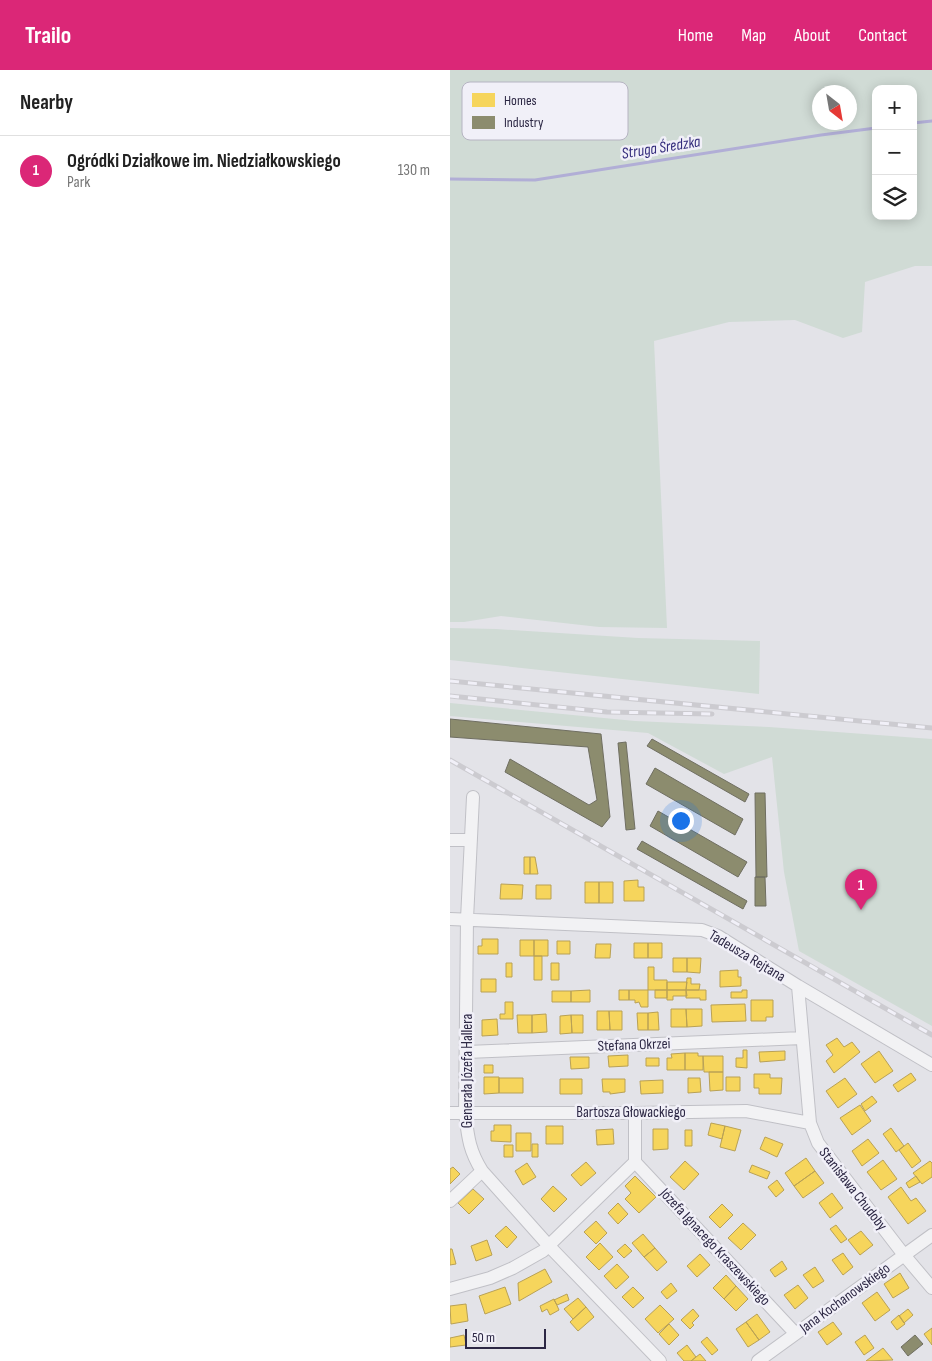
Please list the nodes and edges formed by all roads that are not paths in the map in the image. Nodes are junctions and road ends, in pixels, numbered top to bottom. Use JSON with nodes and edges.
{"nodes":[{"id":1,"x":473,"y":797,"type":"dead end"},
{"id":2,"x":450,"y":840,"type":"edge"},
{"id":3,"x":470,"y":840,"type":"junction"},
{"id":4,"x":450,"y":919,"type":"edge"},
{"id":5,"x":467,"y":919,"type":"junction"},
{"id":6,"x":798,"y":986,"type":"junction"},
{"id":7,"x":802,"y":1038,"type":"junction"},
{"id":8,"x":467,"y":1052,"type":"junction"},
{"id":9,"x":932,"y":1065,"type":"edge"},
{"id":10,"x":450,"y":1113,"type":"edge"},
{"id":11,"x":465,"y":1113,"type":"junction"},
{"id":12,"x":635,"y":1113,"type":"junction"},
{"id":13,"x":810,"y":1123,"type":"junction"},
{"id":14,"x":635,"y":1162,"type":"junction"},
{"id":15,"x":482,"y":1171,"type":"junction"},
{"id":16,"x":450,"y":1201,"type":"edge"},
{"id":17,"x":932,"y":1235,"type":"edge"},
{"id":18,"x":549,"y":1246,"type":"junction"},
{"id":19,"x":904,"y":1255,"type":"junction"},
{"id":20,"x":932,"y":1288,"type":"edge"},
{"id":21,"x":450,"y":1289,"type":"edge"},
{"id":22,"x":795,"y":1333,"type":"junction"},
{"id":23,"x":660,"y":1361,"type":"edge"},
{"id":24,"x":758,"y":1361,"type":"edge"}],
"edges":[{"from":1,"to":3,"type":"street","name":"Generała Józefa Hallera"},
{"from":2,"to":3,"type":"street"},
{"from":3,"to":5,"type":"street","name":"Generała Józefa Hallera"},
{"from":4,"to":5,"type":"street","name":"Tadeusza Rejtana"},
{"from":5,"to":6,"type":"street","name":"Tadeusza Rejtana"},
{"from":5,"to":8,"type":"street","name":"Generała Józefa Hallera"},
{"from":6,"to":7,"type":"street","name":"Stanisława Chudoby"},
{"from":6,"to":9,"type":"street","name":"Tadeusza Rejtana"},
{"from":7,"to":8,"type":"street","name":"Stefana Okrzei"},
{"from":7,"to":13,"type":"street","name":"Stanisława Chudoby"},
{"from":8,"to":11,"type":"street","name":"Generała Józefa Hallera"},
{"from":10,"to":11,"type":"street","name":"Bartosza Głowackiego"},
{"from":11,"to":12,"type":"street","name":"Bartosza Głowackiego"},
{"from":11,"to":15,"type":"street","name":"Generała Józefa Hallera"},
{"from":12,"to":13,"type":"street","name":"Bartosza Głowackiego"},
{"from":12,"to":14,"type":"street"},
{"from":13,"to":19,"type":"street","name":"Stanisława Chudoby"},
{"from":14,"to":18,"type":"street"},
{"from":14,"to":22,"type":"street","name":"Józefa Ignacego Kraszewskiego"},
{"from":15,"to":16,"type":"street"},
{"from":15,"to":18,"type":"street","name":"Generała Józefa Hallera"},
{"from":17,"to":19,"type":"street","name":"Jana Kochanowskiego"},
{"from":18,"to":21,"type":"street"},
{"from":18,"to":23,"type":"street","name":"Generała Józefa Hallera"},
{"from":19,"to":20,"type":"street","name":"Stanisława Chudoby"},
{"from":19,"to":22,"type":"street","name":"Jana Kochanowskiego"},
{"from":22,"to":24,"type":"street","name":"Jana Kochanowskiego"}]}
